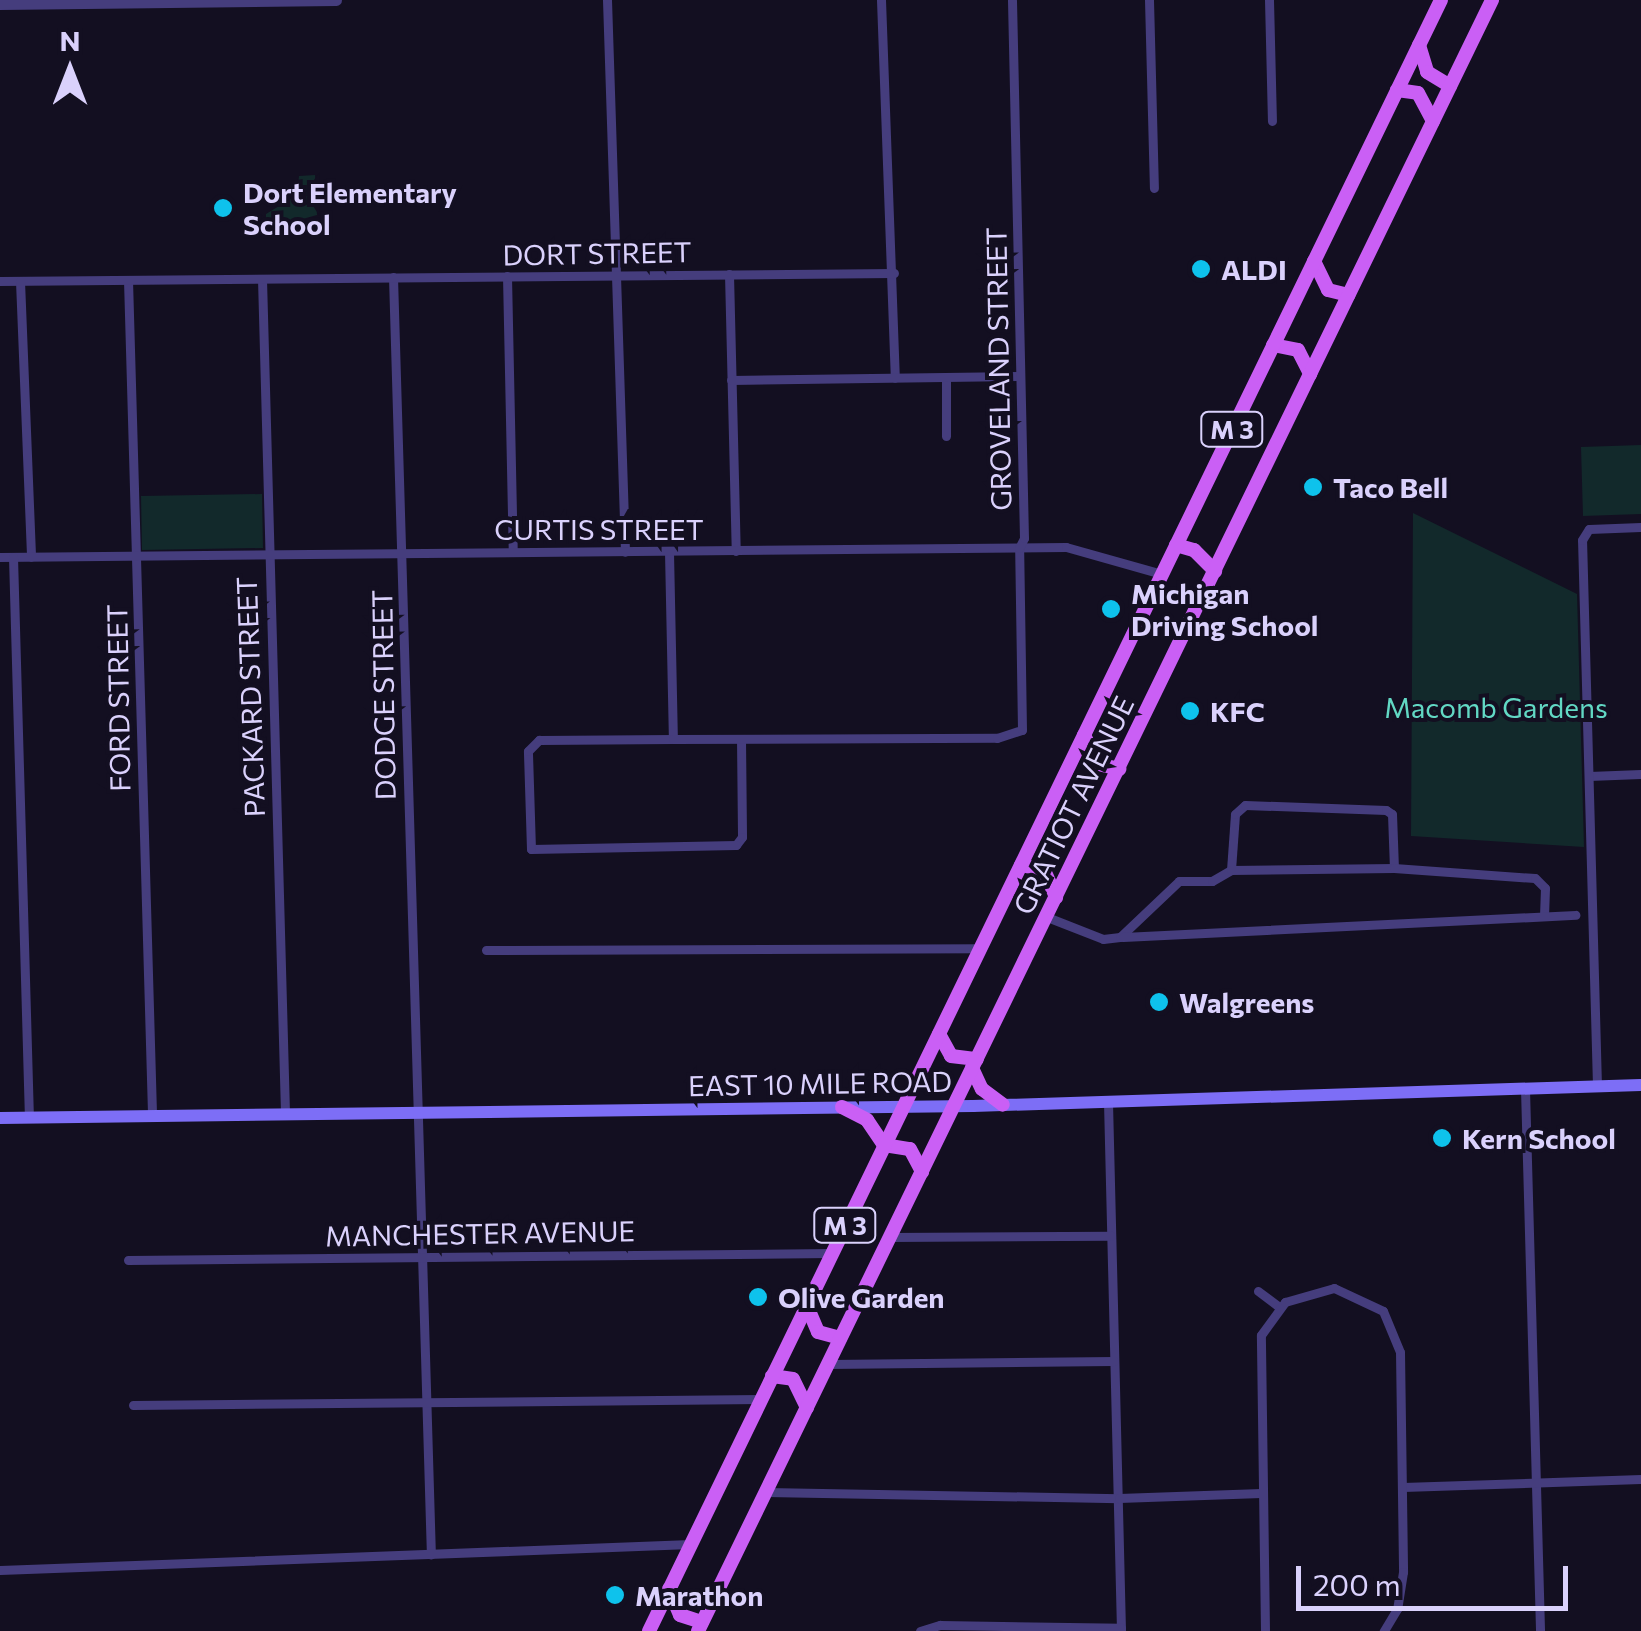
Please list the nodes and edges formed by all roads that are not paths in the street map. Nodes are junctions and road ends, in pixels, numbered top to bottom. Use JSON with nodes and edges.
{"nodes":[{"id":1,"x":269,"y":0,"type":"edge"},
{"id":2,"x":336,"y":0,"type":"edge"},
{"id":3,"x":607,"y":0,"type":"edge"},
{"id":4,"x":881,"y":0,"type":"edge"},
{"id":5,"x":1012,"y":0,"type":"edge"},
{"id":6,"x":1149,"y":0,"type":"edge"},
{"id":7,"x":1269,"y":0,"type":"edge"},
{"id":8,"x":1440,"y":0,"type":"edge"},
{"id":9,"x":1492,"y":0,"type":"edge"},
{"id":10,"x":65,"y":2,"type":"edge"},
{"id":11,"x":0,"y":4,"type":"edge"},
{"id":12,"x":1419,"y":45,"type":"junction"},
{"id":13,"x":1450,"y":86,"type":"junction"},
{"id":14,"x":1397,"y":90,"type":"junction"},
{"id":15,"x":1272,"y":121,"type":"dead end"},
{"id":16,"x":1433,"y":122,"type":"junction"},
{"id":17,"x":1154,"y":188,"type":"dead end"},
{"id":18,"x":1314,"y":261,"type":"junction"},
{"id":19,"x":894,"y":273,"type":"junction"},
{"id":20,"x":729,"y":274,"type":"junction"},
{"id":21,"x":613,"y":275,"type":"junction"},
{"id":22,"x":506,"y":276,"type":"junction"},
{"id":23,"x":393,"y":278,"type":"junction"},
{"id":24,"x":262,"y":279,"type":"junction"},
{"id":25,"x":128,"y":280,"type":"junction"},
{"id":26,"x":20,"y":281,"type":"junction"},
{"id":27,"x":0,"y":282,"type":"edge"},
{"id":28,"x":1348,"y":295,"type":"junction"},
{"id":29,"x":1273,"y":344,"type":"junction"},
{"id":30,"x":1310,"y":374,"type":"junction"},
{"id":31,"x":1020,"y":376,"type":"junction"},
{"id":32,"x":946,"y":377,"type":"junction"},
{"id":33,"x":895,"y":378,"type":"junction"},
{"id":34,"x":732,"y":380,"type":"junction"},
{"id":35,"x":946,"y":436,"type":"dead end"},
{"id":36,"x":1641,"y":527,"type":"edge"},
{"id":37,"x":1176,"y":545,"type":"junction"},
{"id":38,"x":1019,"y":548,"type":"junction"},
{"id":39,"x":513,"y":552,"type":"junction"},
{"id":40,"x":625,"y":552,"type":"junction"},
{"id":41,"x":669,"y":552,"type":"junction"},
{"id":42,"x":736,"y":552,"type":"junction"},
{"id":43,"x":402,"y":553,"type":"junction"},
{"id":44,"x":268,"y":554,"type":"junction"},
{"id":45,"x":137,"y":555,"type":"junction"},
{"id":46,"x":0,"y":557,"type":"edge"},
{"id":47,"x":13,"y":557,"type":"junction"},
{"id":48,"x":31,"y":557,"type":"junction"},
{"id":49,"x":1214,"y":571,"type":"junction"},
{"id":50,"x":1162,"y":574,"type":"junction"},
{"id":51,"x":1084,"y":734,"type":"junction"},
{"id":52,"x":673,"y":739,"type":"junction"},
{"id":53,"x":741,"y":740,"type":"junction"},
{"id":54,"x":1118,"y":769,"type":"junction"},
{"id":55,"x":1641,"y":774,"type":"edge"},
{"id":56,"x":1589,"y":776,"type":"junction"},
{"id":57,"x":1020,"y":864,"type":"junction"},
{"id":58,"x":1394,"y":868,"type":"junction"},
{"id":59,"x":1231,"y":870,"type":"junction"},
{"id":60,"x":1056,"y":897,"type":"junction"},
{"id":61,"x":1575,"y":915,"type":"dead end"},
{"id":62,"x":1047,"y":916,"type":"junction"},
{"id":63,"x":1544,"y":916,"type":"junction"},
{"id":64,"x":1120,"y":937,"type":"junction"},
{"id":65,"x":980,"y":948,"type":"junction"},
{"id":66,"x":486,"y":950,"type":"dead end"},
{"id":67,"x":938,"y":1034,"type":"junction"},
{"id":68,"x":974,"y":1063,"type":"junction"},
{"id":69,"x":1641,"y":1085,"type":"edge"},
{"id":70,"x":1597,"y":1086,"type":"junction"},
{"id":71,"x":1526,"y":1089,"type":"junction"},
{"id":72,"x":1108,"y":1102,"type":"junction"},
{"id":73,"x":1002,"y":1105,"type":"junction"},
{"id":74,"x":953,"y":1106,"type":"junction"},
{"id":75,"x":902,"y":1107,"type":"junction"},
{"id":76,"x":842,"y":1108,"type":"junction"},
{"id":77,"x":416,"y":1111,"type":"junction"},
{"id":78,"x":285,"y":1114,"type":"junction"},
{"id":79,"x":152,"y":1115,"type":"junction"},
{"id":80,"x":0,"y":1118,"type":"edge"},
{"id":81,"x":29,"y":1118,"type":"junction"},
{"id":82,"x":884,"y":1145,"type":"junction"},
{"id":83,"x":922,"y":1172,"type":"junction"},
{"id":84,"x":1111,"y":1236,"type":"junction"},
{"id":85,"x":890,"y":1237,"type":"junction"},
{"id":86,"x":832,"y":1254,"type":"junction"},
{"id":87,"x":423,"y":1256,"type":"junction"},
{"id":88,"x":128,"y":1260,"type":"dead end"},
{"id":89,"x":1258,"y":1291,"type":"dead end"},
{"id":90,"x":806,"y":1306,"type":"junction"},
{"id":91,"x":1279,"y":1307,"type":"junction"},
{"id":92,"x":840,"y":1338,"type":"junction"},
{"id":93,"x":1114,"y":1361,"type":"junction"},
{"id":94,"x":828,"y":1364,"type":"junction"},
{"id":95,"x":772,"y":1376,"type":"junction"},
{"id":96,"x":761,"y":1399,"type":"junction"},
{"id":97,"x":133,"y":1404,"type":"dead end"},
{"id":98,"x":426,"y":1404,"type":"junction"},
{"id":99,"x":807,"y":1408,"type":"junction"},
{"id":100,"x":1641,"y":1479,"type":"edge"},
{"id":101,"x":1536,"y":1484,"type":"junction"},
{"id":102,"x":1404,"y":1487,"type":"junction"},
{"id":103,"x":766,"y":1492,"type":"junction"},
{"id":104,"x":1261,"y":1493,"type":"junction"},
{"id":105,"x":1119,"y":1498,"type":"junction"},
{"id":106,"x":690,"y":1544,"type":"junction"},
{"id":107,"x":431,"y":1554,"type":"junction"},
{"id":108,"x":0,"y":1570,"type":"edge"},
{"id":109,"x":669,"y":1589,"type":"junction"},
{"id":110,"x":700,"y":1626,"type":"edge"},
{"id":111,"x":1121,"y":1629,"type":"edge"},
{"id":112,"x":649,"y":1631,"type":"edge"},
{"id":113,"x":920,"y":1631,"type":"edge"},
{"id":114,"x":1265,"y":1631,"type":"edge"},
{"id":115,"x":1384,"y":1631,"type":"edge"},
{"id":116,"x":1540,"y":1631,"type":"edge"}],
"edges":[{"from":1,"to":2,"type":"street"},
{"from":1,"to":10,"type":"street"},
{"from":3,"to":21,"type":"street"},
{"from":4,"to":19,"type":"street"},
{"from":5,"to":31,"type":"street","name":"GROVELAND STREET"},
{"from":6,"to":17,"type":"street"},
{"from":7,"to":15,"type":"street"},
{"from":8,"to":12,"type":"main road","name":"GRATIOT AVENUE","number":"M 3"},
{"from":9,"to":13,"type":"main road","name":"GRATIOT AVENUE","number":"M 3"},
{"from":10,"to":11,"type":"street"},
{"from":12,"to":13,"type":"main road"},
{"from":12,"to":14,"type":"main road","name":"GRATIOT AVENUE","number":"M 3"},
{"from":13,"to":16,"type":"main road","name":"GRATIOT AVENUE","number":"M 3"},
{"from":14,"to":16,"type":"main road"},
{"from":14,"to":18,"type":"main road","name":"GRATIOT AVENUE","number":"M 3"},
{"from":16,"to":28,"type":"main road","name":"GRATIOT AVENUE","number":"M 3"},
{"from":18,"to":28,"type":"main road"},
{"from":18,"to":29,"type":"main road","name":"GRATIOT AVENUE","number":"M 3"},
{"from":19,"to":20,"type":"street","name":"DORT STREET"},
{"from":19,"to":33,"type":"street"},
{"from":20,"to":21,"type":"street","name":"DORT STREET"},
{"from":20,"to":34,"type":"street"},
{"from":21,"to":22,"type":"street","name":"DORT STREET"},
{"from":21,"to":40,"type":"street"},
{"from":22,"to":23,"type":"street","name":"DORT STREET"},
{"from":22,"to":39,"type":"street"},
{"from":23,"to":24,"type":"street","name":"DORT STREET"},
{"from":23,"to":43,"type":"street","name":"DODGE STREET"},
{"from":24,"to":25,"type":"street","name":"DORT STREET"},
{"from":24,"to":44,"type":"street","name":"PACKARD STREET"},
{"from":25,"to":26,"type":"street","name":"DORT STREET"},
{"from":25,"to":45,"type":"street","name":"FORD STREET"},
{"from":26,"to":27,"type":"street","name":"DORT STREET"},
{"from":26,"to":48,"type":"street"},
{"from":28,"to":30,"type":"main road","name":"GRATIOT AVENUE","number":"M 3"},
{"from":29,"to":30,"type":"main road"},
{"from":29,"to":37,"type":"main road","name":"GRATIOT AVENUE","number":"M 3"},
{"from":30,"to":49,"type":"main road","name":"GRATIOT AVENUE","number":"M 3"},
{"from":31,"to":32,"type":"street"},
{"from":31,"to":38,"type":"street","name":"GROVELAND STREET"},
{"from":32,"to":33,"type":"street"},
{"from":32,"to":35,"type":"street"},
{"from":33,"to":34,"type":"street"},
{"from":34,"to":42,"type":"street"},
{"from":36,"to":56,"type":"street"},
{"from":37,"to":49,"type":"main road"},
{"from":37,"to":50,"type":"main road","name":"GRATIOT AVENUE","number":"M 3"},
{"from":38,"to":42,"type":"street","name":"CURTIS STREET"},
{"from":38,"to":50,"type":"street","name":"CURTIS STREET"},
{"from":38,"to":53,"type":"street","name":"GROVELAND STREET"},
{"from":39,"to":40,"type":"street","name":"CURTIS STREET"},
{"from":39,"to":43,"type":"street","name":"CURTIS STREET"},
{"from":40,"to":41,"type":"street","name":"CURTIS STREET"},
{"from":41,"to":42,"type":"street","name":"CURTIS STREET"},
{"from":41,"to":52,"type":"street"},
{"from":43,"to":44,"type":"street","name":"CURTIS STREET"},
{"from":43,"to":77,"type":"street","name":"DODGE STREET"},
{"from":44,"to":45,"type":"street","name":"CURTIS STREET"},
{"from":44,"to":78,"type":"street","name":"PACKARD STREET"},
{"from":45,"to":48,"type":"street","name":"CURTIS STREET"},
{"from":45,"to":79,"type":"street","name":"FORD STREET"},
{"from":46,"to":47,"type":"street","name":"CURTIS STREET"},
{"from":47,"to":48,"type":"street","name":"CURTIS STREET"},
{"from":47,"to":81,"type":"street"},
{"from":49,"to":54,"type":"main road","name":"GRATIOT AVENUE","number":"M 3"},
{"from":50,"to":51,"type":"main road","name":"GRATIOT AVENUE","number":"M 3"},
{"from":51,"to":54,"type":"main road"},
{"from":51,"to":57,"type":"main road","name":"GRATIOT AVENUE","number":"M 3"},
{"from":52,"to":53,"type":"street"},
{"from":52,"to":53,"type":"street"},
{"from":54,"to":60,"type":"main road","name":"GRATIOT AVENUE","number":"M 3"},
{"from":55,"to":56,"type":"street"},
{"from":56,"to":70,"type":"street"},
{"from":57,"to":60,"type":"main road"},
{"from":57,"to":65,"type":"main road","name":"GRATIOT AVENUE","number":"M 3"},
{"from":58,"to":59,"type":"street"},
{"from":58,"to":59,"type":"street"},
{"from":58,"to":63,"type":"street"},
{"from":59,"to":64,"type":"street"},
{"from":60,"to":62,"type":"main road","name":"GRATIOT AVENUE","number":"M 3"},
{"from":61,"to":63,"type":"street"},
{"from":62,"to":64,"type":"street"},
{"from":62,"to":68,"type":"main road","name":"GRATIOT AVENUE","number":"M 3"},
{"from":63,"to":64,"type":"street"},
{"from":65,"to":66,"type":"street"},
{"from":65,"to":67,"type":"main road","name":"GRATIOT AVENUE","number":"M 3"},
{"from":67,"to":68,"type":"main road"},
{"from":67,"to":75,"type":"main road","name":"GRATIOT AVENUE","number":"M 3"},
{"from":68,"to":73,"type":"main road"},
{"from":68,"to":74,"type":"main road","name":"GRATIOT AVENUE","number":"M 3"},
{"from":69,"to":70,"type":"main road","name":"EAST 10 MILE ROAD"},
{"from":70,"to":71,"type":"main road","name":"EAST 10 MILE ROAD"},
{"from":71,"to":72,"type":"main road","name":"EAST 10 MILE ROAD"},
{"from":71,"to":101,"type":"street"},
{"from":72,"to":73,"type":"main road","name":"EAST 10 MILE ROAD"},
{"from":72,"to":84,"type":"street"},
{"from":73,"to":74,"type":"main road","name":"EAST 10 MILE ROAD"},
{"from":74,"to":75,"type":"main road","name":"EAST 10 MILE ROAD"},
{"from":74,"to":83,"type":"main road","name":"GRATIOT AVENUE","number":"M 3"},
{"from":75,"to":76,"type":"main road","name":"EAST 10 MILE ROAD"},
{"from":75,"to":82,"type":"main road","name":"GRATIOT AVENUE","number":"M 3"},
{"from":76,"to":77,"type":"main road","name":"EAST 10 MILE ROAD"},
{"from":76,"to":82,"type":"main road"},
{"from":77,"to":78,"type":"main road","name":"EAST 10 MILE ROAD"},
{"from":77,"to":87,"type":"street","name":"DODGE STREET"},
{"from":78,"to":79,"type":"main road","name":"EAST 10 MILE ROAD"},
{"from":79,"to":81,"type":"main road","name":"EAST 10 MILE ROAD"},
{"from":80,"to":81,"type":"main road","name":"EAST 10 MILE ROAD"},
{"from":82,"to":83,"type":"main road"},
{"from":82,"to":86,"type":"main road","name":"GRATIOT AVENUE","number":"M 3"},
{"from":83,"to":85,"type":"main road","name":"GRATIOT AVENUE","number":"M 3"},
{"from":84,"to":85,"type":"street"},
{"from":84,"to":93,"type":"street"},
{"from":85,"to":92,"type":"main road","name":"GRATIOT AVENUE","number":"M 3"},
{"from":86,"to":87,"type":"street","name":"MANCHESTER AVENUE"},
{"from":86,"to":90,"type":"main road","name":"GRATIOT AVENUE","number":"M 3"},
{"from":87,"to":88,"type":"street","name":"MANCHESTER AVENUE"},
{"from":87,"to":98,"type":"street","name":"DODGE STREET"},
{"from":89,"to":91,"type":"street"},
{"from":90,"to":92,"type":"main road"},
{"from":90,"to":95,"type":"main road","name":"GRATIOT AVENUE","number":"M 3"},
{"from":91,"to":102,"type":"street"},
{"from":91,"to":104,"type":"street"},
{"from":92,"to":94,"type":"main road","name":"GRATIOT AVENUE","number":"M 3"},
{"from":93,"to":94,"type":"street"},
{"from":93,"to":105,"type":"street"},
{"from":94,"to":99,"type":"main road","name":"GRATIOT AVENUE","number":"M 3"},
{"from":95,"to":96,"type":"main road","name":"GRATIOT AVENUE","number":"M 3"},
{"from":95,"to":99,"type":"main road"},
{"from":96,"to":98,"type":"street"},
{"from":96,"to":106,"type":"main road","name":"GRATIOT AVENUE","number":"M 3"},
{"from":97,"to":98,"type":"street"},
{"from":98,"to":107,"type":"street","name":"DODGE STREET"},
{"from":99,"to":103,"type":"main road","name":"GRATIOT AVENUE","number":"M 3"},
{"from":100,"to":101,"type":"street"},
{"from":101,"to":102,"type":"street"},
{"from":101,"to":116,"type":"street"},
{"from":102,"to":115,"type":"street"},
{"from":103,"to":105,"type":"street"},
{"from":103,"to":110,"type":"main road","name":"GRATIOT AVENUE","number":"M 3"},
{"from":104,"to":105,"type":"street"},
{"from":104,"to":114,"type":"street"},
{"from":105,"to":111,"type":"street"},
{"from":106,"to":107,"type":"street"},
{"from":106,"to":109,"type":"main road","name":"GRATIOT AVENUE","number":"M 3"},
{"from":107,"to":108,"type":"street"},
{"from":109,"to":110,"type":"main road"},
{"from":109,"to":112,"type":"main road","name":"GRATIOT AVENUE","number":"M 3"},
{"from":111,"to":113,"type":"street"}]}
